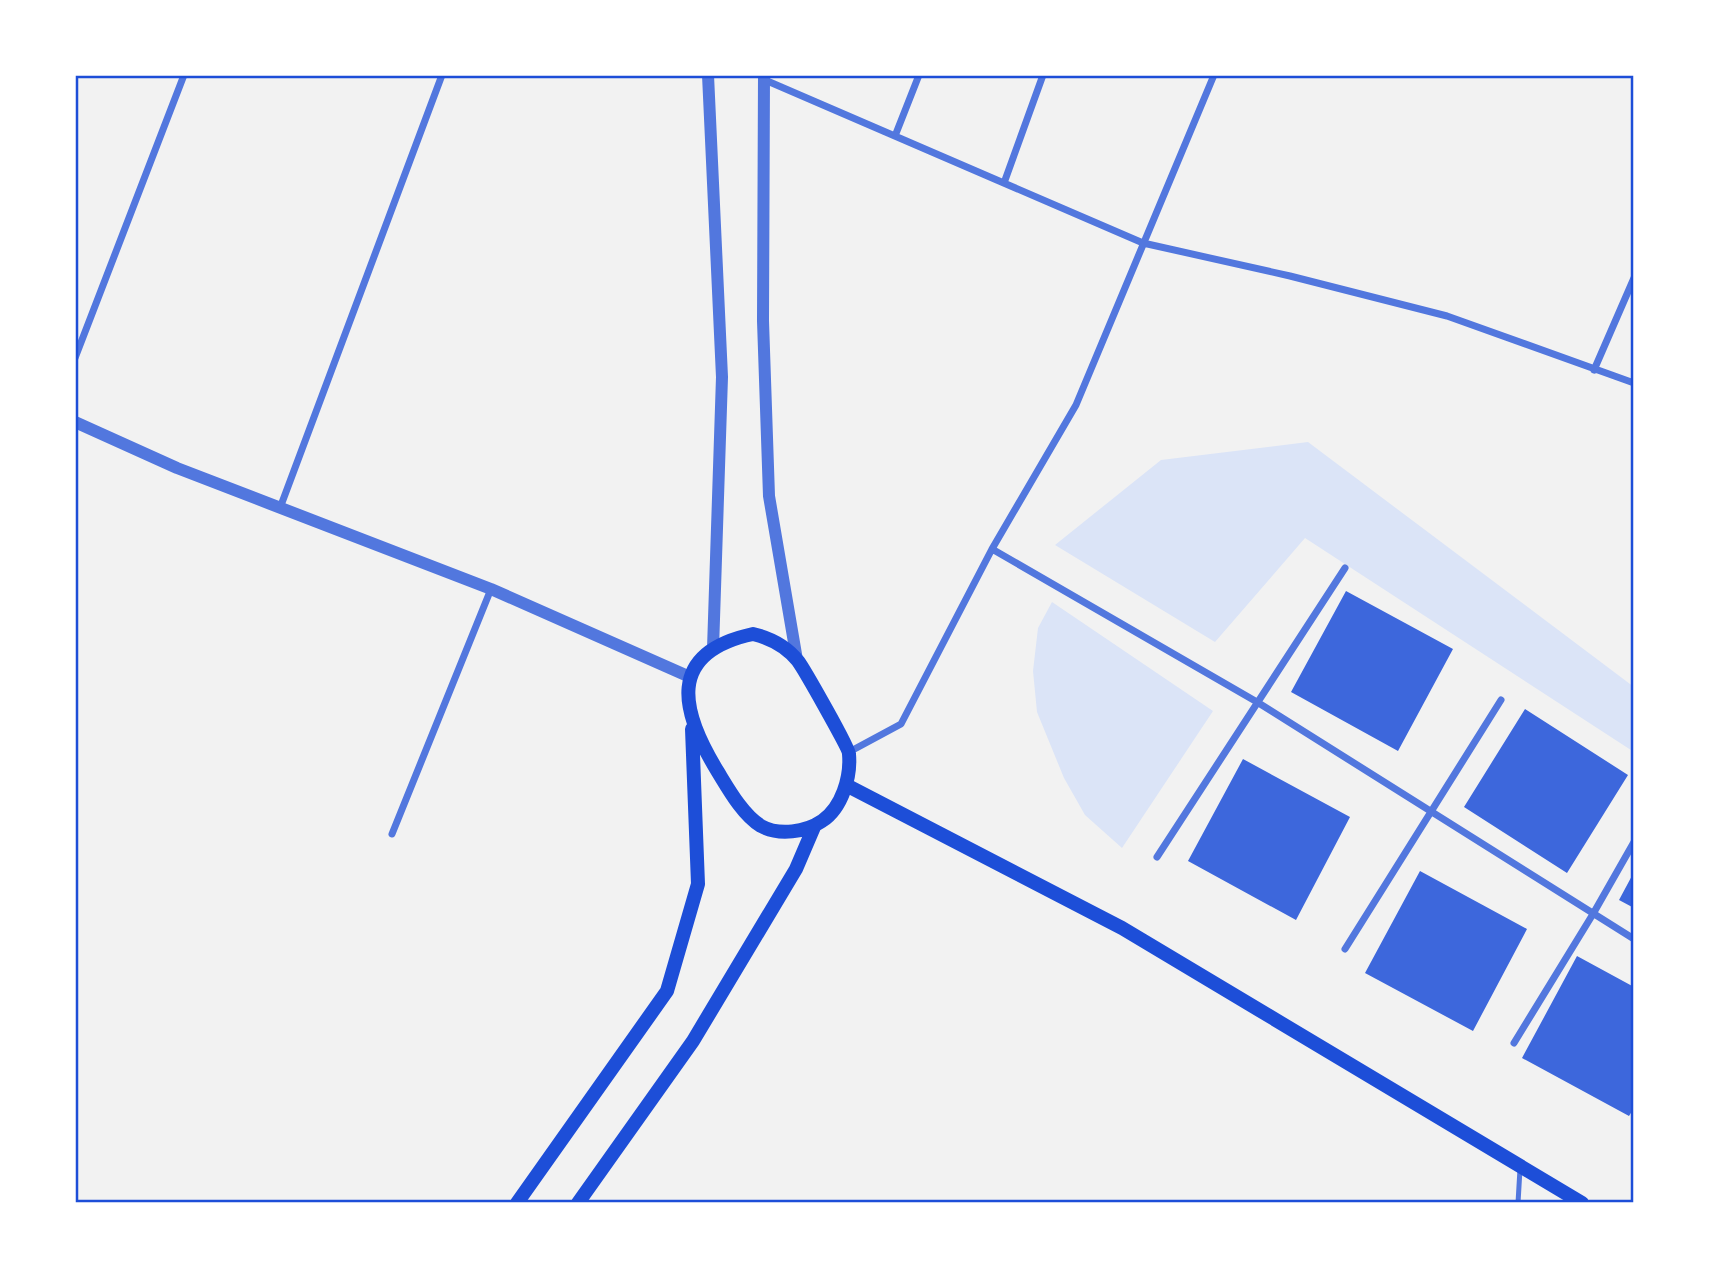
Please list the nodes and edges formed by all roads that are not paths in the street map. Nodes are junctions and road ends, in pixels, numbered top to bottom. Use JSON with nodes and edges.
{"nodes":[{"id":1,"x":184,"y":75,"type":"edge"},
{"id":2,"x":442,"y":75,"type":"edge"},
{"id":3,"x":708,"y":75,"type":"edge"},
{"id":4,"x":919,"y":75,"type":"edge"},
{"id":5,"x":1043,"y":75,"type":"edge"},
{"id":6,"x":1214,"y":75,"type":"edge"},
{"id":7,"x":764,"y":78,"type":"edge"},
{"id":8,"x":895,"y":136,"type":"junction"},
{"id":9,"x":1004,"y":183,"type":"junction"},
{"id":10,"x":1143,"y":243,"type":"junction"},
{"id":11,"x":1634,"y":278,"type":"edge"},
{"id":12,"x":75,"y":358,"type":"edge"},
{"id":13,"x":1594,"y":370,"type":"junction"},
{"id":14,"x":1634,"y":383,"type":"edge"},
{"id":15,"x":75,"y":422,"type":"edge"},
{"id":16,"x":280,"y":508,"type":"junction"},
{"id":17,"x":992,"y":549,"type":"junction"},
{"id":18,"x":1345,"y":568,"type":"dead end"},
{"id":19,"x":491,"y":589,"type":"junction"},
{"id":20,"x":713,"y":649,"type":"junction"},
{"id":21,"x":797,"y":660,"type":"junction"},
{"id":22,"x":690,"y":677,"type":"junction"},
{"id":23,"x":1501,"y":700,"type":"dead end"},
{"id":24,"x":1257,"y":702,"type":"junction"},
{"id":25,"x":691,"y":720,"type":"junction"},
{"id":26,"x":849,"y":752,"type":"junction"},
{"id":27,"x":846,"y":785,"type":"junction"},
{"id":28,"x":1431,"y":811,"type":"junction"},
{"id":29,"x":814,"y":827,"type":"junction"},
{"id":30,"x":392,"y":834,"type":"dead end"},
{"id":31,"x":1634,"y":842,"type":"edge"},
{"id":32,"x":1157,"y":857,"type":"dead end"},
{"id":33,"x":1593,"y":914,"type":"junction"},
{"id":34,"x":1634,"y":939,"type":"edge"},
{"id":35,"x":1345,"y":949,"type":"dead end"},
{"id":36,"x":1514,"y":1043,"type":"dead end"},
{"id":37,"x":1521,"y":1166,"type":"junction"},
{"id":38,"x":517,"y":1203,"type":"edge"},
{"id":39,"x":578,"y":1203,"type":"edge"},
{"id":40,"x":1518,"y":1203,"type":"edge"},
{"id":41,"x":1583,"y":1203,"type":"edge"}],
"edges":[{"from":1,"to":12,"type":"street"},
{"from":2,"to":16,"type":"street"},
{"from":3,"to":20,"type":"street"},
{"from":4,"to":8,"type":"street"},
{"from":5,"to":9,"type":"street"},
{"from":6,"to":10,"type":"street"},
{"from":7,"to":8,"type":"street"},
{"from":7,"to":21,"type":"street"},
{"from":8,"to":9,"type":"street"},
{"from":9,"to":10,"type":"street"},
{"from":10,"to":13,"type":"street"},
{"from":10,"to":17,"type":"street"},
{"from":11,"to":13,"type":"street"},
{"from":13,"to":14,"type":"street"},
{"from":15,"to":16,"type":"street"},
{"from":16,"to":19,"type":"street"},
{"from":17,"to":24,"type":"street"},
{"from":17,"to":26,"type":"street"},
{"from":18,"to":24,"type":"street"},
{"from":19,"to":22,"type":"street"},
{"from":19,"to":30,"type":"street"},
{"from":20,"to":21,"type":"main road"},
{"from":20,"to":22,"type":"main road"},
{"from":21,"to":26,"type":"main road"},
{"from":22,"to":25,"type":"main road"},
{"from":23,"to":28,"type":"street"},
{"from":24,"to":28,"type":"street"},
{"from":24,"to":32,"type":"street"},
{"from":25,"to":29,"type":"main road"},
{"from":25,"to":38,"type":"main road"},
{"from":26,"to":27,"type":"main road"},
{"from":27,"to":29,"type":"main road"},
{"from":27,"to":37,"type":"main road"},
{"from":28,"to":33,"type":"street"},
{"from":28,"to":35,"type":"street"},
{"from":29,"to":39,"type":"main road"},
{"from":31,"to":33,"type":"street"},
{"from":33,"to":34,"type":"street"},
{"from":33,"to":36,"type":"street"},
{"from":37,"to":40,"type":"lane"},
{"from":37,"to":41,"type":"main road"}]}
